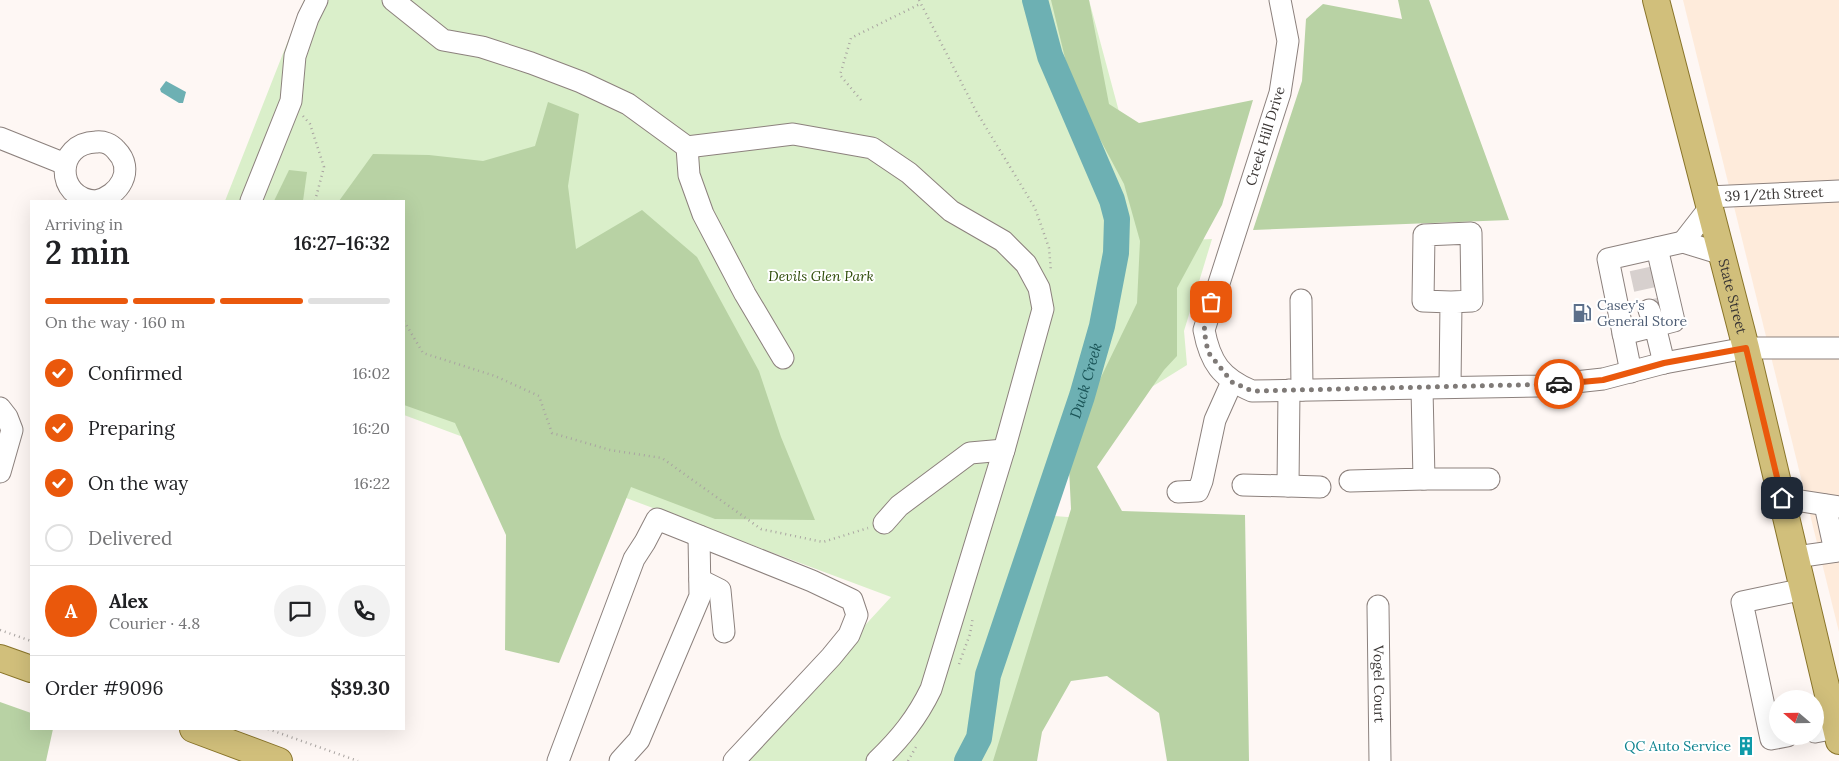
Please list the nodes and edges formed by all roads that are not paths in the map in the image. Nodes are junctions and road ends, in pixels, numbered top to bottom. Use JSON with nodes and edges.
{"nodes":[{"id":1,"x":317,"y":0,"type":"edge"},
{"id":2,"x":393,"y":0,"type":"edge"},
{"id":3,"x":1280,"y":0,"type":"edge"},
{"id":4,"x":1656,"y":0,"type":"edge"},
{"id":5,"x":0,"y":138,"type":"edge"},
{"id":6,"x":687,"y":147,"type":"junction"},
{"id":7,"x":65,"y":164,"type":"junction"},
{"id":8,"x":1839,"y":191,"type":"edge"},
{"id":9,"x":93,"y":200,"type":"edge"},
{"id":10,"x":101,"y":200,"type":"edge"},
{"id":11,"x":251,"y":200,"type":"edge"},
{"id":12,"x":1709,"y":201,"type":"junction"},
{"id":13,"x":1683,"y":242,"type":"junction"},
{"id":14,"x":1657,"y":248,"type":"junction"},
{"id":15,"x":1722,"y":254,"type":"junction"},
{"id":16,"x":1301,"y":300,"type":"dead end"},
{"id":17,"x":1451,"y":302,"type":"dead end"},
{"id":18,"x":1652,"y":318,"type":"junction"},
{"id":19,"x":1623,"y":334,"type":"junction"},
{"id":20,"x":1746,"y":348,"type":"junction"},
{"id":21,"x":1839,"y":348,"type":"edge"},
{"id":22,"x":783,"y":358,"type":"dead end"},
{"id":23,"x":1664,"y":363,"type":"junction"},
{"id":24,"x":1631,"y":372,"type":"junction"},
{"id":25,"x":1232,"y":382,"type":"junction"},
{"id":26,"x":1450,"y":387,"type":"junction"},
{"id":27,"x":1422,"y":388,"type":"junction"},
{"id":28,"x":1295,"y":390,"type":"junction"},
{"id":29,"x":0,"y":408,"type":"edge"},
{"id":30,"x":1004,"y":450,"type":"junction"},
{"id":31,"x":0,"y":472,"type":"edge"},
{"id":32,"x":1424,"y":479,"type":"junction"},
{"id":33,"x":1488,"y":479,"type":"dead end"},
{"id":34,"x":1350,"y":482,"type":"dead end"},
{"id":35,"x":1243,"y":485,"type":"dead end"},
{"id":36,"x":1288,"y":486,"type":"junction"},
{"id":37,"x":1320,"y":487,"type":"dead end"},
{"id":38,"x":1178,"y":492,"type":"dead end"},
{"id":39,"x":1782,"y":498,"type":"junction"},
{"id":40,"x":1832,"y":506,"type":"edge"},
{"id":41,"x":884,"y":523,"type":"road end"},
{"id":42,"x":699,"y":536,"type":"junction"},
{"id":43,"x":1837,"y":551,"type":"edge"},
{"id":44,"x":1796,"y":557,"type":"junction"},
{"id":45,"x":700,"y":580,"type":"junction"},
{"id":46,"x":1804,"y":589,"type":"junction"},
{"id":47,"x":1378,"y":606,"type":"dead end"},
{"id":48,"x":724,"y":632,"type":"dead end"},
{"id":49,"x":0,"y":658,"type":"edge"},
{"id":50,"x":30,"y":669,"type":"edge"},
{"id":51,"x":196,"y":730,"type":"edge"},
{"id":52,"x":1769,"y":730,"type":"edge"},
{"id":53,"x":1830,"y":734,"type":"edge"},
{"id":54,"x":280,"y":761,"type":"edge"},
{"id":55,"x":558,"y":761,"type":"edge"},
{"id":56,"x":620,"y":761,"type":"edge"},
{"id":57,"x":734,"y":761,"type":"edge"},
{"id":58,"x":877,"y":761,"type":"edge"},
{"id":59,"x":1380,"y":761,"type":"edge"}],
"edges":[{"from":1,"to":11,"type":"street"},
{"from":2,"to":6,"type":"street"},
{"from":3,"to":25,"type":"street","name":"Creek Hill Drive"},
{"from":4,"to":12,"type":"main road","name":"State Street"},
{"from":5,"to":7,"type":"street"},
{"from":6,"to":22,"type":"street"},
{"from":6,"to":30,"type":"street"},
{"from":7,"to":9,"type":"street"},
{"from":7,"to":10,"type":"street"},
{"from":8,"to":12,"type":"street","name":"39 1/2th Street"},
{"from":12,"to":13,"type":"street"},
{"from":12,"to":15,"type":"main road","name":"State Street"},
{"from":13,"to":14,"type":"street"},
{"from":13,"to":15,"type":"street"},
{"from":14,"to":18,"type":"street"},
{"from":14,"to":19,"type":"street"},
{"from":15,"to":20,"type":"main road","name":"State Street"},
{"from":16,"to":28,"type":"street"},
{"from":17,"to":26,"type":"street"},
{"from":18,"to":19,"type":"street"},
{"from":18,"to":23,"type":"street"},
{"from":19,"to":24,"type":"street"},
{"from":20,"to":21,"type":"street"},
{"from":20,"to":23,"type":"street"},
{"from":20,"to":39,"type":"main road","name":"State Street"},
{"from":23,"to":24,"type":"street"},
{"from":24,"to":26,"type":"street"},
{"from":25,"to":28,"type":"street"},
{"from":25,"to":38,"type":"street"},
{"from":26,"to":27,"type":"street"},
{"from":27,"to":28,"type":"street"},
{"from":27,"to":32,"type":"street"},
{"from":28,"to":36,"type":"street"},
{"from":29,"to":31,"type":"street"},
{"from":30,"to":41,"type":"street"},
{"from":30,"to":58,"type":"street"},
{"from":32,"to":33,"type":"street"},
{"from":32,"to":34,"type":"street"},
{"from":35,"to":36,"type":"street"},
{"from":36,"to":37,"type":"street"},
{"from":39,"to":40,"type":"street"},
{"from":39,"to":44,"type":"main road","name":"State Street"},
{"from":40,"to":43,"type":"street"},
{"from":42,"to":45,"type":"street"},
{"from":42,"to":55,"type":"street"},
{"from":42,"to":57,"type":"street"},
{"from":43,"to":44,"type":"street"},
{"from":44,"to":46,"type":"main road","name":"State Street"},
{"from":45,"to":48,"type":"street"},
{"from":45,"to":56,"type":"street"},
{"from":46,"to":52,"type":"street"},
{"from":46,"to":53,"type":"main road","name":"State Street"},
{"from":47,"to":59,"type":"street","name":"Vogel Court"},
{"from":49,"to":50,"type":"main road"},
{"from":51,"to":54,"type":"main road"}]}
